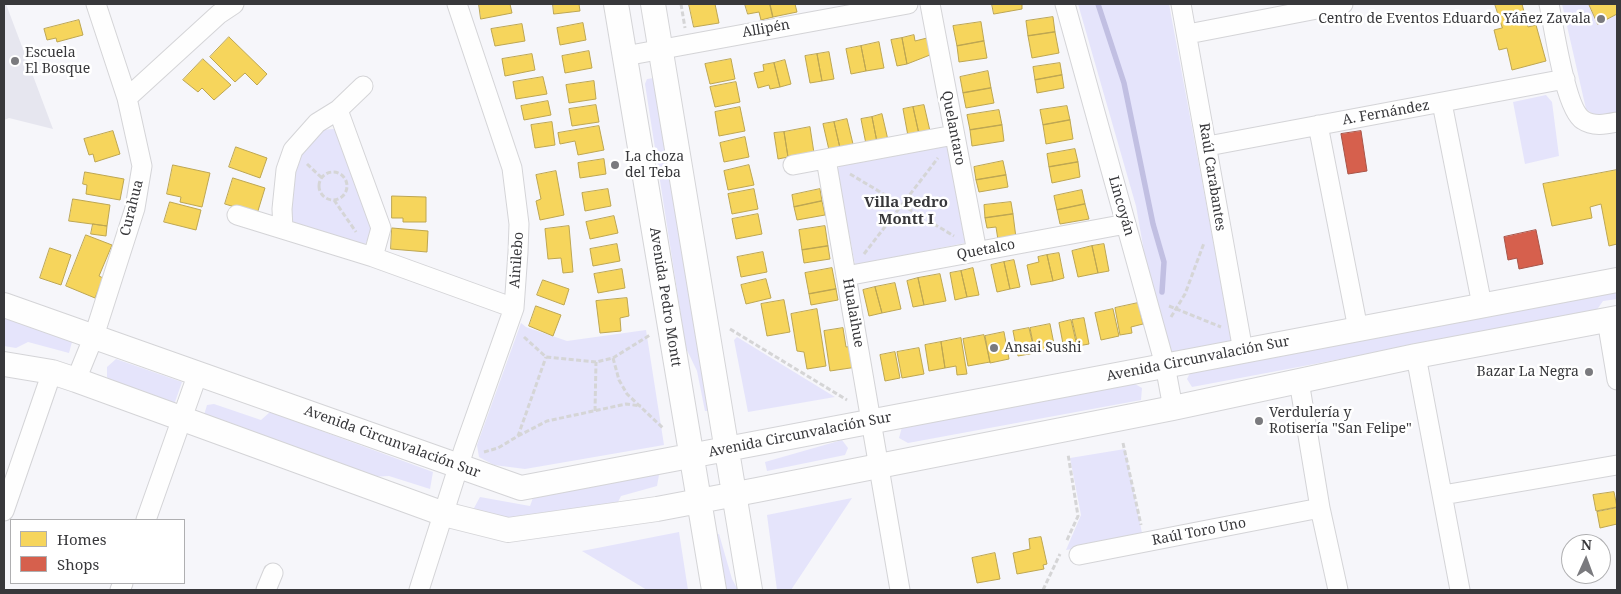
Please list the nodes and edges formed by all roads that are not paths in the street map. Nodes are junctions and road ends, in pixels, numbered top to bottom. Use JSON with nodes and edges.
{"nodes":[{"id":1,"x":96,"y":4,"type":"edge"},
{"id":2,"x":234,"y":4,"type":"edge"},
{"id":3,"x":457,"y":4,"type":"edge"},
{"id":4,"x":616,"y":4,"type":"edge"},
{"id":5,"x":654,"y":4,"type":"edge"},
{"id":6,"x":908,"y":4,"type":"edge"},
{"id":7,"x":930,"y":4,"type":"edge"},
{"id":8,"x":1065,"y":4,"type":"edge"},
{"id":9,"x":1181,"y":4,"type":"edge"},
{"id":10,"x":1344,"y":4,"type":"edge"},
{"id":11,"x":1549,"y":4,"type":"edge"},
{"id":12,"x":1300,"y":8,"type":"edge"},
{"id":13,"x":810,"y":12,"type":"edge"},
{"id":14,"x":1188,"y":34,"type":"junction"},
{"id":15,"x":661,"y":48,"type":"junction"},
{"id":16,"x":625,"y":56,"type":"junction"},
{"id":17,"x":1565,"y":79,"type":"junction"},
{"id":18,"x":363,"y":86,"type":"dead end"},
{"id":19,"x":127,"y":98,"type":"junction"},
{"id":20,"x":1442,"y":103,"type":"junction"},
{"id":21,"x":338,"y":110,"type":"junction"},
{"id":22,"x":1617,"y":122,"type":"edge"},
{"id":23,"x":1318,"y":125,"type":"junction"},
{"id":24,"x":954,"y":135,"type":"junction"},
{"id":25,"x":1208,"y":146,"type":"junction"},
{"id":26,"x":826,"y":159,"type":"junction"},
{"id":27,"x":794,"y":165,"type":"dead end"},
{"id":28,"x":237,"y":215,"type":"dead end"},
{"id":29,"x":1126,"y":224,"type":"junction"},
{"id":30,"x":283,"y":228,"type":"junction"},
{"id":31,"x":976,"y":252,"type":"junction"},
{"id":32,"x":373,"y":257,"type":"junction"},
{"id":33,"x":846,"y":276,"type":"junction"},
{"id":34,"x":1617,"y":280,"type":"edge"},
{"id":35,"x":4,"y":305,"type":"edge"},
{"id":36,"x":1482,"y":305,"type":"junction"},
{"id":37,"x":514,"y":308,"type":"junction"},
{"id":38,"x":1612,"y":319,"type":"edge"},
{"id":39,"x":1358,"y":329,"type":"junction"},
{"id":40,"x":94,"y":336,"type":"junction"},
{"id":41,"x":1243,"y":351,"type":"junction"},
{"id":42,"x":1416,"y":356,"type":"junction"},
{"id":43,"x":4,"y":364,"type":"edge"},
{"id":44,"x":1165,"y":365,"type":"junction"},
{"id":45,"x":52,"y":372,"type":"junction"},
{"id":46,"x":198,"y":373,"type":"junction"},
{"id":47,"x":76,"y":380,"type":"junction"},
{"id":48,"x":1617,"y":380,"type":"edge"},
{"id":49,"x":1299,"y":381,"type":"junction"},
{"id":50,"x":1174,"y":408,"type":"junction"},
{"id":51,"x":183,"y":419,"type":"junction"},
{"id":52,"x":872,"y":421,"type":"junction"},
{"id":53,"x":727,"y":449,"type":"junction"},
{"id":54,"x":691,"y":455,"type":"junction"},
{"id":55,"x":469,"y":460,"type":"junction"},
{"id":56,"x":1617,"y":465,"type":"edge"},
{"id":57,"x":880,"y":467,"type":"junction"},
{"id":58,"x":734,"y":494,"type":"junction"},
{"id":59,"x":1443,"y":495,"type":"junction"},
{"id":60,"x":699,"y":501,"type":"junction"},
{"id":61,"x":1320,"y":508,"type":"junction"},
{"id":62,"x":4,"y":511,"type":"edge"},
{"id":63,"x":444,"y":514,"type":"junction"},
{"id":64,"x":146,"y":519,"type":"edge"},
{"id":65,"x":1079,"y":555,"type":"dead end"},
{"id":66,"x":419,"y":590,"type":"edge"},
{"id":67,"x":714,"y":590,"type":"edge"},
{"id":68,"x":750,"y":590,"type":"edge"},
{"id":69,"x":900,"y":590,"type":"edge"},
{"id":70,"x":1338,"y":590,"type":"edge"},
{"id":71,"x":1460,"y":590,"type":"edge"}],
"edges":[{"from":1,"to":19,"type":"street","name":"Curahua"},
{"from":2,"to":19,"type":"street"},
{"from":3,"to":37,"type":"street","name":"Ainilebo"},
{"from":4,"to":16,"type":"main road","name":"Avenida Pedro Montt"},
{"from":5,"to":15,"type":"main road"},
{"from":6,"to":13,"type":"street","name":"Allipén"},
{"from":7,"to":24,"type":"street","name":"Quelantaro"},
{"from":8,"to":29,"type":"street","name":"Lincoyán"},
{"from":9,"to":14,"type":"street","name":"Raúl Carabantes"},
{"from":10,"to":12,"type":"street"},
{"from":11,"to":17,"type":"street"},
{"from":12,"to":14,"type":"street"},
{"from":13,"to":15,"type":"street","name":"Allipén"},
{"from":14,"to":25,"type":"street","name":"Raúl Carabantes"},
{"from":15,"to":16,"type":"street","name":"Allipén"},
{"from":15,"to":53,"type":"main road"},
{"from":16,"to":54,"type":"main road","name":"Avenida Pedro Montt"},
{"from":17,"to":20,"type":"street","name":"A. Fernández"},
{"from":17,"to":22,"type":"street"},
{"from":18,"to":21,"type":"street"},
{"from":19,"to":40,"type":"street","name":"Curahua"},
{"from":20,"to":23,"type":"street","name":"A. Fernández"},
{"from":20,"to":36,"type":"street"},
{"from":21,"to":30,"type":"street"},
{"from":21,"to":32,"type":"street"},
{"from":23,"to":25,"type":"street","name":"A. Fernández"},
{"from":23,"to":39,"type":"street"},
{"from":24,"to":26,"type":"street"},
{"from":24,"to":31,"type":"street","name":"Quelantaro"},
{"from":25,"to":41,"type":"street","name":"Raúl Carabantes"},
{"from":26,"to":27,"type":"street"},
{"from":26,"to":33,"type":"street","name":"Hualaihue"},
{"from":28,"to":30,"type":"street"},
{"from":29,"to":31,"type":"street","name":"Quetalco"},
{"from":29,"to":44,"type":"street","name":"Lincoyán"},
{"from":30,"to":32,"type":"street"},
{"from":31,"to":33,"type":"street","name":"Quetalco"},
{"from":32,"to":37,"type":"street"},
{"from":33,"to":52,"type":"street","name":"Hualaihue"},
{"from":34,"to":36,"type":"main road","name":"Avenida Circunvalación Sur"},
{"from":35,"to":40,"type":"main road","name":"Avenida Circunvalación Sur"},
{"from":36,"to":39,"type":"main road","name":"Avenida Circunvalación Sur"},
{"from":37,"to":55,"type":"street","name":"Ainilebo"},
{"from":38,"to":42,"type":"main road"},
{"from":38,"to":48,"type":"street"},
{"from":39,"to":41,"type":"main road","name":"Avenida Circunvalación Sur"},
{"from":40,"to":46,"type":"main road","name":"Avenida Circunvalación Sur"},
{"from":40,"to":47,"type":"street","name":"Curahua"},
{"from":41,"to":44,"type":"main road","name":"Avenida Circunvalación Sur"},
{"from":42,"to":49,"type":"main road"},
{"from":42,"to":59,"type":"street"},
{"from":43,"to":45,"type":"main road"},
{"from":44,"to":50,"type":"street","name":"Lincoyán"},
{"from":44,"to":52,"type":"main road","name":"Avenida Circunvalación Sur"},
{"from":45,"to":47,"type":"main road"},
{"from":45,"to":62,"type":"street"},
{"from":46,"to":51,"type":"street"},
{"from":46,"to":55,"type":"main road","name":"Avenida Circunvalación Sur"},
{"from":47,"to":51,"type":"main road"},
{"from":49,"to":50,"type":"main road"},
{"from":49,"to":61,"type":"street"},
{"from":50,"to":57,"type":"main road"},
{"from":51,"to":63,"type":"main road"},
{"from":51,"to":64,"type":"street"},
{"from":52,"to":53,"type":"main road","name":"Avenida Circunvalación Sur"},
{"from":52,"to":57,"type":"street","name":"Hualaihue"},
{"from":53,"to":54,"type":"main road","name":"Avenida Circunvalación Sur"},
{"from":53,"to":58,"type":"main road"},
{"from":54,"to":55,"type":"main road","name":"Avenida Circunvalación Sur"},
{"from":54,"to":60,"type":"main road","name":"Avenida Pedro Montt"},
{"from":55,"to":63,"type":"street","name":"Ainilebo"},
{"from":56,"to":59,"type":"street"},
{"from":57,"to":58,"type":"main road"},
{"from":57,"to":69,"type":"street","name":"Hualaihue"},
{"from":58,"to":60,"type":"main road"},
{"from":58,"to":68,"type":"main road"},
{"from":59,"to":71,"type":"street"},
{"from":60,"to":63,"type":"main road"},
{"from":60,"to":67,"type":"main road","name":"Avenida Pedro Montt"},
{"from":61,"to":65,"type":"street","name":"Raúl Toro Uno"},
{"from":61,"to":70,"type":"street"},
{"from":63,"to":66,"type":"street","name":"Ainilebo"}]}
